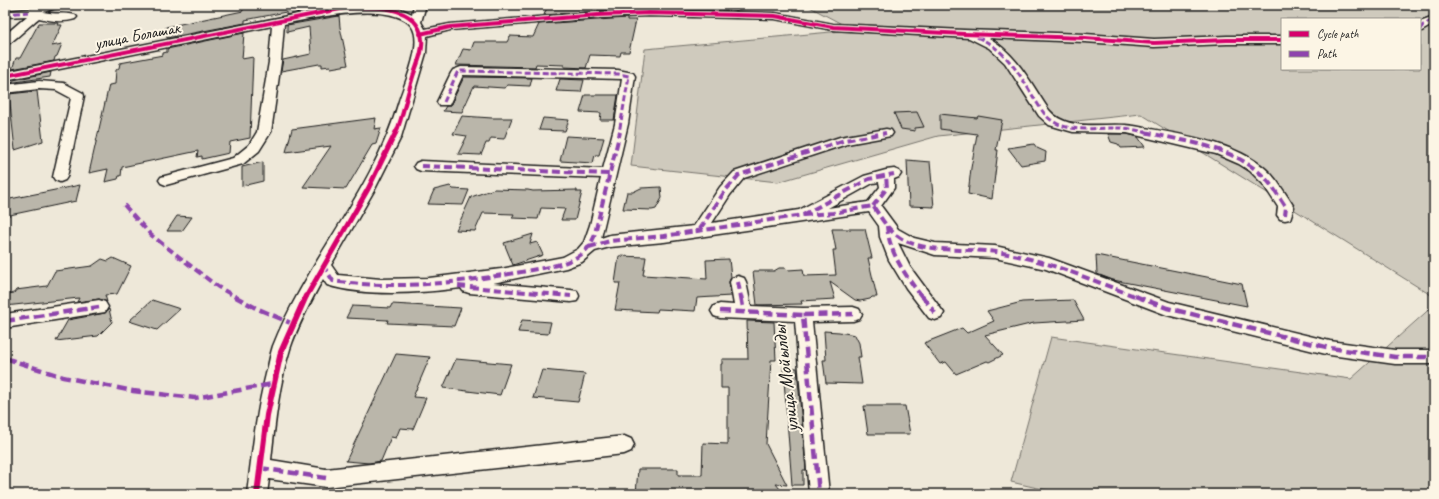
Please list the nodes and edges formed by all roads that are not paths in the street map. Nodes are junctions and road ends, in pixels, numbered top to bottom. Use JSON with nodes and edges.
{"nodes":[{"id":1,"x":55,"y":5,"type":"edge"},
{"id":2,"x":420,"y":5,"type":"edge"},
{"id":3,"x":662,"y":5,"type":"edge"},
{"id":4,"x":34,"y":13,"type":"junction"},
{"id":5,"x":649,"y":13,"type":"junction"},
{"id":6,"x":5,"y":14,"type":"edge"},
{"id":7,"x":71,"y":17,"type":"dead end"},
{"id":8,"x":1434,"y":20,"type":"edge"},
{"id":9,"x":278,"y":21,"type":"junction"},
{"id":10,"x":1425,"y":27,"type":"edge"},
{"id":11,"x":418,"y":28,"type":"junction"},
{"id":12,"x":964,"y":34,"type":"junction"},
{"id":13,"x":1281,"y":40,"type":"edge"},
{"id":14,"x":5,"y":42,"type":"edge"},
{"id":15,"x":5,"y":76,"type":"edge"},
{"id":16,"x":5,"y":89,"type":"edge"},
{"id":17,"x":444,"y":102,"type":"dead end"},
{"id":18,"x":886,"y":133,"type":"dead end"},
{"id":19,"x":421,"y":166,"type":"dead end"},
{"id":20,"x":609,"y":174,"type":"junction"},
{"id":21,"x":60,"y":178,"type":"dead end"},
{"id":22,"x":166,"y":180,"type":"dead end"},
{"id":23,"x":872,"y":206,"type":"junction"},
{"id":24,"x":803,"y":214,"type":"junction"},
{"id":25,"x":1284,"y":215,"type":"dead end"},
{"id":26,"x":887,"y":226,"type":"junction"},
{"id":27,"x":700,"y":229,"type":"junction"},
{"id":28,"x":589,"y":248,"type":"junction"},
{"id":29,"x":323,"y":265,"type":"junction"},
{"id":30,"x":738,"y":282,"type":"dead end"},
{"id":31,"x":443,"y":284,"type":"junction"},
{"id":32,"x":571,"y":296,"type":"dead end"},
{"id":33,"x":99,"y":307,"type":"dead end"},
{"id":34,"x":720,"y":311,"type":"dead end"},
{"id":35,"x":744,"y":312,"type":"junction"},
{"id":36,"x":853,"y":314,"type":"dead end"},
{"id":37,"x":935,"y":314,"type":"dead end"},
{"id":38,"x":803,"y":315,"type":"junction"},
{"id":39,"x":5,"y":321,"type":"edge"},
{"id":40,"x":1434,"y":357,"type":"edge"},
{"id":41,"x":624,"y":445,"type":"dead end"},
{"id":42,"x":260,"y":468,"type":"junction"},
{"id":43,"x":257,"y":494,"type":"edge"},
{"id":44,"x":819,"y":494,"type":"edge"}],
"edges":[{"from":1,"to":4,"type":"street"},
{"from":2,"to":11,"type":"street"},
{"from":3,"to":5,"type":"street"},
{"from":4,"to":6,"type":"street"},
{"from":4,"to":7,"type":"street"},
{"from":4,"to":14,"type":"street"},
{"from":5,"to":11,"type":"street"},
{"from":5,"to":12,"type":"street"},
{"from":8,"to":10,"type":"street"},
{"from":9,"to":11,"type":"street","name":"улица Болашак"},
{"from":9,"to":15,"type":"street","name":"улица Болашак"},
{"from":9,"to":22,"type":"street"},
{"from":11,"to":29,"type":"street"},
{"from":12,"to":13,"type":"street"},
{"from":12,"to":25,"type":"street"},
{"from":16,"to":21,"type":"street"},
{"from":17,"to":20,"type":"street"},
{"from":18,"to":27,"type":"street"},
{"from":19,"to":20,"type":"street"},
{"from":20,"to":28,"type":"street"},
{"from":23,"to":24,"type":"street"},
{"from":23,"to":24,"type":"street"},
{"from":23,"to":26,"type":"street"},
{"from":24,"to":27,"type":"street"},
{"from":26,"to":37,"type":"street"},
{"from":26,"to":40,"type":"street"},
{"from":27,"to":28,"type":"street"},
{"from":28,"to":31,"type":"street"},
{"from":29,"to":31,"type":"street"},
{"from":29,"to":42,"type":"street"},
{"from":30,"to":35,"type":"street"},
{"from":31,"to":32,"type":"street"},
{"from":33,"to":39,"type":"street"},
{"from":34,"to":35,"type":"street","name":"улица Мойылды"},
{"from":35,"to":38,"type":"street","name":"улица Мойылды"},
{"from":36,"to":38,"type":"street"},
{"from":38,"to":44,"type":"street","name":"улица Мойылды"},
{"from":41,"to":42,"type":"street"},
{"from":42,"to":43,"type":"street"}]}
